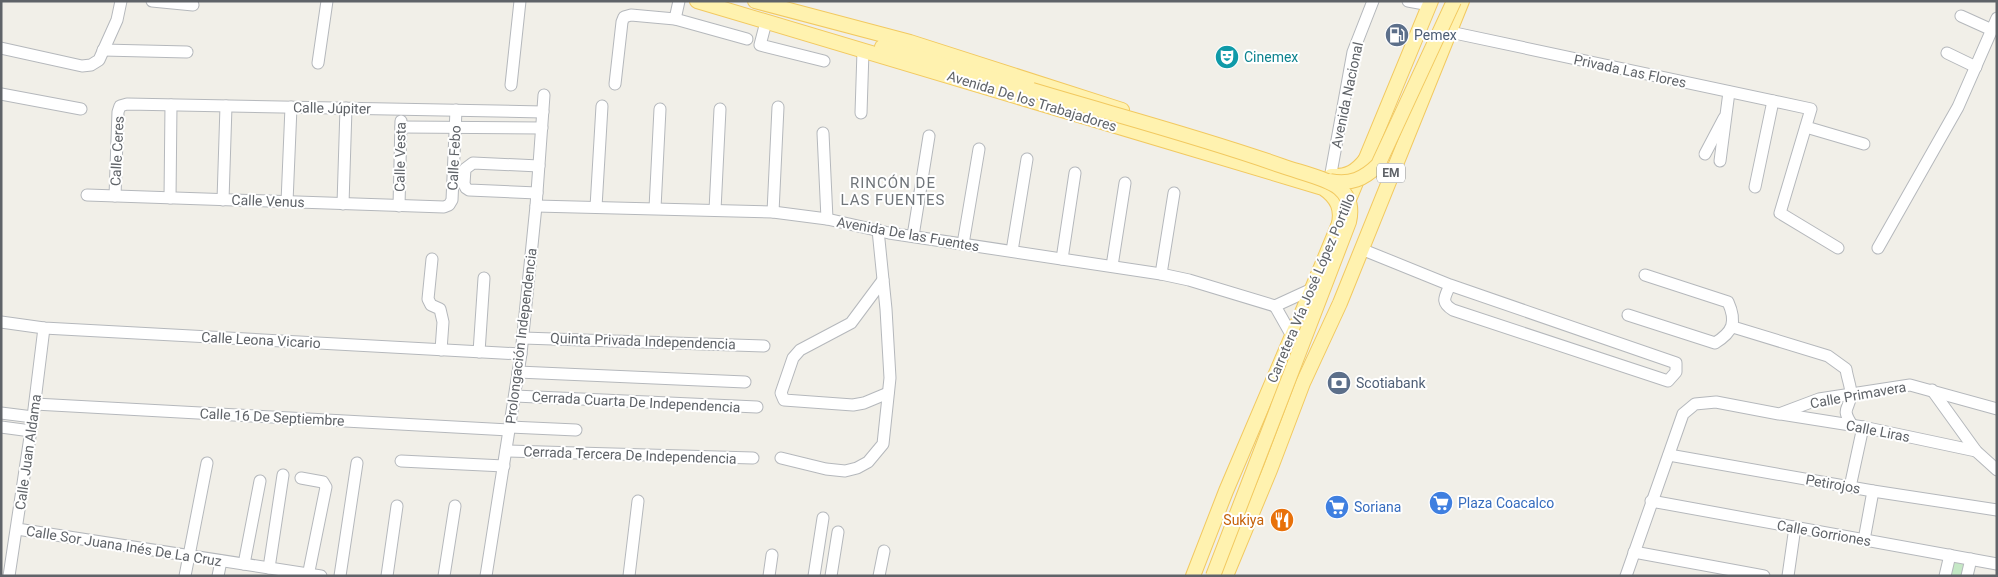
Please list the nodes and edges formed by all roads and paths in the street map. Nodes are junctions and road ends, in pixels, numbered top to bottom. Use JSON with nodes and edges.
{"nodes":[{"id":1,"x":121,"y":1,"type":"edge"},
{"id":2,"x":152,"y":1,"type":"edge"},
{"id":3,"x":328,"y":1,"type":"edge"},
{"id":4,"x":520,"y":1,"type":"edge"},
{"id":5,"x":679,"y":1,"type":"edge"},
{"id":6,"x":697,"y":1,"type":"edge"},
{"id":7,"x":755,"y":1,"type":"edge"},
{"id":8,"x":1373,"y":1,"type":"edge"},
{"id":9,"x":1408,"y":1,"type":"edge"},
{"id":10,"x":1454,"y":1,"type":"edge"},
{"id":11,"x":1462,"y":1,"type":"edge"},
{"id":12,"x":1430,"y":3,"type":"edge"},
{"id":13,"x":193,"y":5,"type":"dead end"},
{"id":14,"x":789,"y":11,"type":"junction"},
{"id":15,"x":1961,"y":16,"type":"dead end"},
{"id":16,"x":1997,"y":18,"type":"edge"},
{"id":17,"x":675,"y":19,"type":"junction"},
{"id":18,"x":766,"y":22,"type":"junction"},
{"id":19,"x":1992,"y":30,"type":"junction"},
{"id":20,"x":1450,"y":32,"type":"junction"},
{"id":21,"x":748,"y":39,"type":"dead end"},
{"id":22,"x":1,"y":48,"type":"edge"},
{"id":23,"x":103,"y":50,"type":"junction"},
{"id":24,"x":863,"y":51,"type":"junction"},
{"id":25,"x":187,"y":52,"type":"dead end"},
{"id":26,"x":1947,"y":53,"type":"dead end"},
{"id":27,"x":824,"y":61,"type":"dead end"},
{"id":28,"x":318,"y":63,"type":"dead end"},
{"id":29,"x":1976,"y":67,"type":"junction"},
{"id":30,"x":616,"y":84,"type":"dead end"},
{"id":31,"x":511,"y":85,"type":"dead end"},
{"id":32,"x":1729,"y":92,"type":"junction"},
{"id":33,"x":1,"y":94,"type":"edge"},
{"id":34,"x":544,"y":95,"type":"dead end"},
{"id":35,"x":1018,"y":97,"type":"junction"},
{"id":36,"x":1773,"y":101,"type":"junction"},
{"id":37,"x":171,"y":105,"type":"junction"},
{"id":38,"x":120,"y":106,"type":"joint"},
{"id":39,"x":226,"y":106,"type":"junction"},
{"id":40,"x":602,"y":106,"type":"dead end"},
{"id":41,"x":291,"y":107,"type":"junction"},
{"id":42,"x":778,"y":107,"type":"dead end"},
{"id":43,"x":346,"y":108,"type":"junction"},
{"id":44,"x":81,"y":109,"type":"dead end"},
{"id":45,"x":401,"y":109,"type":"junction"},
{"id":46,"x":660,"y":109,"type":"dead end"},
{"id":47,"x":720,"y":109,"type":"dead end"},
{"id":48,"x":456,"y":110,"type":"junction"},
{"id":49,"x":543,"y":112,"type":"junction"},
{"id":50,"x":861,"y":113,"type":"dead end"},
{"id":51,"x":1724,"y":117,"type":"junction"},
{"id":52,"x":401,"y":127,"type":"junction"},
{"id":53,"x":455,"y":127,"type":"junction"},
{"id":54,"x":1806,"y":127,"type":"junction"},
{"id":55,"x":542,"y":128,"type":"junction"},
{"id":56,"x":822,"y":133,"type":"dead end"},
{"id":57,"x":929,"y":136,"type":"dead end"},
{"id":58,"x":1864,"y":144,"type":"dead end"},
{"id":59,"x":979,"y":149,"type":"dead end"},
{"id":60,"x":1705,"y":154,"type":"dead end"},
{"id":61,"x":1027,"y":159,"type":"dead end"},
{"id":62,"x":1366,"y":159,"type":"junction"},
{"id":63,"x":1720,"y":161,"type":"dead end"},
{"id":64,"x":539,"y":166,"type":"junction"},
{"id":65,"x":1075,"y":173,"type":"dead end"},
{"id":66,"x":1330,"y":176,"type":"junction"},
{"id":67,"x":1125,"y":183,"type":"dead end"},
{"id":68,"x":1755,"y":187,"type":"dead end"},
{"id":69,"x":1327,"y":191,"type":"junction"},
{"id":70,"x":537,"y":193,"type":"junction"},
{"id":71,"x":1174,"y":193,"type":"dead end"},
{"id":72,"x":87,"y":195,"type":"dead end"},
{"id":73,"x":115,"y":196,"type":"junction"},
{"id":74,"x":170,"y":198,"type":"junction"},
{"id":75,"x":223,"y":200,"type":"junction"},
{"id":76,"x":287,"y":202,"type":"junction"},
{"id":77,"x":343,"y":204,"type":"junction"},
{"id":78,"x":399,"y":206,"type":"junction"},
{"id":79,"x":449,"y":206,"type":"joint"},
{"id":80,"x":536,"y":206,"type":"junction"},
{"id":81,"x":596,"y":207,"type":"junction"},
{"id":82,"x":654,"y":208,"type":"junction"},
{"id":83,"x":716,"y":210,"type":"junction"},
{"id":84,"x":773,"y":212,"type":"junction"},
{"id":85,"x":827,"y":220,"type":"junction"},
{"id":86,"x":1338,"y":228,"type":"junction"},
{"id":87,"x":878,"y":230,"type":"junction"},
{"id":88,"x":913,"y":236,"type":"junction"},
{"id":89,"x":963,"y":244,"type":"junction"},
{"id":90,"x":1838,"y":248,"type":"dead end"},
{"id":91,"x":1878,"y":248,"type":"dead end"},
{"id":92,"x":1361,"y":249,"type":"junction"},
{"id":93,"x":1012,"y":251,"type":"junction"},
{"id":94,"x":432,"y":259,"type":"dead end"},
{"id":95,"x":1062,"y":259,"type":"junction"},
{"id":96,"x":1112,"y":266,"type":"junction"},
{"id":97,"x":1161,"y":274,"type":"junction"},
{"id":98,"x":1645,"y":275,"type":"dead end"},
{"id":99,"x":484,"y":278,"type":"dead end"},
{"id":100,"x":883,"y":280,"type":"junction"},
{"id":101,"x":1450,"y":285,"type":"junction"},
{"id":102,"x":1312,"y":289,"type":"junction"},
{"id":103,"x":1275,"y":306,"type":"junction"},
{"id":104,"x":1628,"y":315,"type":"dead end"},
{"id":105,"x":1,"y":322,"type":"edge"},
{"id":106,"x":1733,"y":327,"type":"junction"},
{"id":107,"x":44,"y":328,"type":"junction"},
{"id":108,"x":1292,"y":336,"type":"junction"},
{"id":109,"x":523,"y":338,"type":"junction"},
{"id":110,"x":764,"y":346,"type":"dead end"},
{"id":111,"x":441,"y":350,"type":"junction"},
{"id":112,"x":479,"y":352,"type":"junction"},
{"id":113,"x":521,"y":354,"type":"junction"},
{"id":114,"x":518,"y":372,"type":"junction"},
{"id":115,"x":745,"y":382,"type":"dead end"},
{"id":116,"x":1932,"y":390,"type":"junction"},
{"id":117,"x":888,"y":393,"type":"junction"},
{"id":118,"x":515,"y":396,"type":"junction"},
{"id":119,"x":1851,"y":396,"type":"junction"},
{"id":120,"x":34,"y":404,"type":"junction"},
{"id":121,"x":757,"y":407,"type":"dead end"},
{"id":122,"x":1997,"y":409,"type":"edge"},
{"id":123,"x":1,"y":413,"type":"edge"},
{"id":124,"x":1779,"y":414,"type":"junction"},
{"id":125,"x":33,"y":417,"type":"junction"},
{"id":126,"x":1858,"y":426,"type":"junction"},
{"id":127,"x":1,"y":427,"type":"edge"},
{"id":128,"x":510,"y":428,"type":"junction"},
{"id":129,"x":576,"y":430,"type":"dead end"},
{"id":130,"x":31,"y":431,"type":"junction"},
{"id":131,"x":1965,"y":436,"type":"junction"},
{"id":132,"x":1948,"y":444,"type":"junction"},
{"id":133,"x":506,"y":450,"type":"junction"},
{"id":134,"x":1976,"y":451,"type":"junction"},
{"id":135,"x":1669,"y":456,"type":"junction"},
{"id":136,"x":753,"y":458,"type":"dead end"},
{"id":137,"x":781,"y":458,"type":"dead end"},
{"id":138,"x":401,"y":461,"type":"dead end"},
{"id":139,"x":207,"y":463,"type":"dead end"},
{"id":140,"x":357,"y":463,"type":"dead end"},
{"id":141,"x":504,"y":466,"type":"junction"},
{"id":142,"x":1997,"y":470,"type":"edge"},
{"id":143,"x":283,"y":475,"type":"dead end"},
{"id":144,"x":301,"y":478,"type":"dead end"},
{"id":145,"x":260,"y":481,"type":"dead end"},
{"id":146,"x":1850,"y":487,"type":"junction"},
{"id":147,"x":1873,"y":491,"type":"junction"},
{"id":148,"x":638,"y":501,"type":"dead end"},
{"id":149,"x":1651,"y":501,"type":"junction"},
{"id":150,"x":397,"y":506,"type":"dead end"},
{"id":151,"x":455,"y":506,"type":"dead end"},
{"id":152,"x":1997,"y":510,"type":"edge"},
{"id":153,"x":823,"y":518,"type":"dead end"},
{"id":154,"x":1795,"y":527,"type":"junction"},
{"id":155,"x":17,"y":529,"type":"junction"},
{"id":156,"x":838,"y":532,"type":"dead end"},
{"id":157,"x":1864,"y":540,"type":"junction"},
{"id":158,"x":884,"y":550,"type":"dead end"},
{"id":159,"x":1634,"y":552,"type":"junction"},
{"id":160,"x":189,"y":555,"type":"junction"},
{"id":161,"x":772,"y":555,"type":"dead end"},
{"id":162,"x":1950,"y":555,"type":"junction"},
{"id":163,"x":1971,"y":559,"type":"junction"},
{"id":164,"x":221,"y":561,"type":"junction"},
{"id":165,"x":244,"y":564,"type":"junction"},
{"id":166,"x":1997,"y":564,"type":"edge"},
{"id":167,"x":269,"y":568,"type":"junction"},
{"id":168,"x":308,"y":575,"type":"edge"},
{"id":169,"x":9,"y":576,"type":"edge"},
{"id":170,"x":185,"y":576,"type":"edge"},
{"id":171,"x":218,"y":576,"type":"edge"},
{"id":172,"x":321,"y":576,"type":"edge"},
{"id":173,"x":340,"y":576,"type":"edge"},
{"id":174,"x":386,"y":576,"type":"edge"},
{"id":175,"x":444,"y":576,"type":"edge"},
{"id":176,"x":486,"y":576,"type":"edge"},
{"id":177,"x":629,"y":576,"type":"edge"},
{"id":178,"x":769,"y":576,"type":"edge"},
{"id":179,"x":814,"y":576,"type":"edge"},
{"id":180,"x":830,"y":576,"type":"edge"},
{"id":181,"x":879,"y":576,"type":"edge"},
{"id":182,"x":1194,"y":576,"type":"edge"},
{"id":183,"x":1213,"y":576,"type":"edge"},
{"id":184,"x":1226,"y":576,"type":"edge"},
{"id":185,"x":1626,"y":576,"type":"edge"},
{"id":186,"x":1764,"y":576,"type":"edge"},
{"id":187,"x":1788,"y":576,"type":"edge"},
{"id":188,"x":1945,"y":576,"type":"edge"},
{"id":189,"x":1967,"y":576,"type":"edge"}],
"edges":[{"from":1,"to":23,"type":"street"},
{"from":2,"to":13,"type":"street"},
{"from":3,"to":28,"type":"street"},
{"from":4,"to":31,"type":"street"},
{"from":5,"to":17,"type":"street"},
{"from":6,"to":18,"type":"main road","name":"Avenida De los Trabajadores"},
{"from":7,"to":14,"type":"main road","name":"Avenida De los Trabajadores"},
{"from":8,"to":66,"type":"street","name":"Avenida Nacional"},
{"from":9,"to":12,"type":"street"},
{"from":10,"to":35,"type":"main road","bridge":true},
{"from":11,"to":20,"type":"main road","number":"EM"},
{"from":12,"to":62,"type":"main road","name":"Carretera Vía José López Portillo","number":"EM"},
{"from":14,"to":66,"type":"main road","name":"Avenida De los Trabajadores"},
{"from":14,"to":183,"type":"main road","bridge":true},
{"from":15,"to":19,"type":"street"},
{"from":16,"to":19,"type":"street"},
{"from":17,"to":21,"type":"street"},
{"from":17,"to":30,"type":"street"},
{"from":18,"to":24,"type":"main road","name":"Avenida De los Trabajadores"},
{"from":18,"to":27,"type":"street"},
{"from":19,"to":29,"type":"street"},
{"from":20,"to":32,"type":"street","name":"Privada Las Flores"},
{"from":20,"to":92,"type":"main road","number":"EM"},
{"from":22,"to":23,"type":"street"},
{"from":23,"to":25,"type":"street"},
{"from":24,"to":35,"type":"main road","name":"Avenida De los Trabajadores"},
{"from":24,"to":50,"type":"street"},
{"from":26,"to":29,"type":"street"},
{"from":29,"to":91,"type":"street"},
{"from":32,"to":36,"type":"street","name":"Privada Las Flores"},
{"from":32,"to":51,"type":"street"},
{"from":33,"to":44,"type":"street"},
{"from":34,"to":49,"type":"street","name":"Prolongación Independencia"},
{"from":35,"to":69,"type":"main road","name":"Avenida De los Trabajadores"},
{"from":36,"to":54,"type":"street","name":"Privada Las Flores"},
{"from":36,"to":68,"type":"street"},
{"from":37,"to":38,"type":"street","name":"Calle Júpiter"},
{"from":37,"to":39,"type":"street","name":"Calle Júpiter"},
{"from":37,"to":74,"type":"street"},
{"from":38,"to":73,"type":"street","name":"Calle Ceres"},
{"from":39,"to":41,"type":"street","name":"Calle Júpiter"},
{"from":39,"to":75,"type":"street"},
{"from":40,"to":81,"type":"street"},
{"from":41,"to":43,"type":"street","name":"Calle Júpiter"},
{"from":41,"to":76,"type":"street"},
{"from":42,"to":84,"type":"street"},
{"from":43,"to":45,"type":"street","name":"Calle Júpiter"},
{"from":43,"to":77,"type":"street"},
{"from":45,"to":48,"type":"street","name":"Calle Júpiter"},
{"from":45,"to":52,"type":"street","name":"Calle Vesta"},
{"from":46,"to":82,"type":"street"},
{"from":47,"to":83,"type":"street"},
{"from":48,"to":49,"type":"street","name":"Calle Júpiter"},
{"from":48,"to":53,"type":"street","name":"Calle Febo"},
{"from":49,"to":55,"type":"street","name":"Prolongación Independencia"},
{"from":51,"to":60,"type":"street"},
{"from":51,"to":63,"type":"street"},
{"from":52,"to":53,"type":"street"},
{"from":52,"to":78,"type":"street","name":"Calle Vesta"},
{"from":53,"to":55,"type":"street"},
{"from":53,"to":79,"type":"street","name":"Calle Febo"},
{"from":54,"to":58,"type":"street"},
{"from":54,"to":90,"type":"street"},
{"from":55,"to":64,"type":"street","name":"Prolongación Independencia"},
{"from":56,"to":85,"type":"street"},
{"from":57,"to":88,"type":"street"},
{"from":59,"to":89,"type":"street"},
{"from":61,"to":93,"type":"street"},
{"from":62,"to":66,"type":"main road","name":"Avenida De los Trabajadores"},
{"from":62,"to":86,"type":"main road","name":"Carretera Vía José López Portillo","number":"EM"},
{"from":64,"to":70,"type":"street","name":"Prolongación Independencia"},
{"from":64,"to":70,"type":"street"},
{"from":65,"to":95,"type":"street"},
{"from":66,"to":69,"type":"street","name":"Avenida Nacional"},
{"from":67,"to":96,"type":"street"},
{"from":69,"to":86,"type":"main road"},
{"from":70,"to":80,"type":"street","name":"Prolongación Independencia"},
{"from":71,"to":97,"type":"street"},
{"from":72,"to":73,"type":"street","name":"Calle Venus"},
{"from":73,"to":74,"type":"street","name":"Calle Venus"},
{"from":74,"to":75,"type":"street","name":"Calle Venus"},
{"from":75,"to":76,"type":"street","name":"Calle Venus"},
{"from":76,"to":77,"type":"street","name":"Calle Venus"},
{"from":77,"to":78,"type":"street","name":"Calle Venus"},
{"from":78,"to":79,"type":"street","name":"Calle Venus"},
{"from":80,"to":81,"type":"street","name":"Avenida De las Fuentes"},
{"from":80,"to":109,"type":"street","name":"Prolongación Independencia"},
{"from":81,"to":82,"type":"street","name":"Avenida De las Fuentes"},
{"from":82,"to":83,"type":"street","name":"Avenida De las Fuentes"},
{"from":83,"to":84,"type":"street","name":"Avenida De las Fuentes"},
{"from":84,"to":85,"type":"street","name":"Avenida De las Fuentes"},
{"from":85,"to":87,"type":"street","name":"Avenida De las Fuentes"},
{"from":86,"to":102,"type":"main road","name":"Carretera Vía José López Portillo","number":"EM"},
{"from":87,"to":88,"type":"street","name":"Avenida De las Fuentes"},
{"from":87,"to":100,"type":"street"},
{"from":88,"to":89,"type":"street","name":"Avenida De las Fuentes"},
{"from":89,"to":93,"type":"street","name":"Avenida De las Fuentes"},
{"from":92,"to":101,"type":"street"},
{"from":92,"to":184,"type":"main road","number":"EM"},
{"from":93,"to":95,"type":"street","name":"Avenida De las Fuentes"},
{"from":94,"to":111,"type":"street"},
{"from":95,"to":96,"type":"street","name":"Avenida De las Fuentes"},
{"from":96,"to":97,"type":"street","name":"Avenida De las Fuentes"},
{"from":97,"to":103,"type":"street","name":"Avenida De las Fuentes"},
{"from":98,"to":106,"type":"street"},
{"from":99,"to":112,"type":"street"},
{"from":100,"to":117,"type":"street"},
{"from":100,"to":117,"type":"street"},
{"from":101,"to":101,"type":"street"},
{"from":102,"to":103,"type":"street"},
{"from":102,"to":108,"type":"main road","name":"Carretera Vía José López Portillo","number":"EM"},
{"from":103,"to":108,"type":"street"},
{"from":104,"to":106,"type":"street"},
{"from":105,"to":107,"type":"street","name":"Calle Leona Vicario"},
{"from":106,"to":119,"type":"street"},
{"from":107,"to":111,"type":"street","name":"Calle Leona Vicario"},
{"from":107,"to":120,"type":"street","name":"Calle Juan Aldama"},
{"from":108,"to":182,"type":"main road","name":"Carretera Vía José López Portillo","number":"EM"},
{"from":109,"to":110,"type":"street","name":"Quinta Privada Independencia"},
{"from":109,"to":113,"type":"street","name":"Prolongación Independencia"},
{"from":111,"to":112,"type":"street","name":"Calle Leona Vicario"},
{"from":112,"to":113,"type":"street","name":"Calle Leona Vicario"},
{"from":113,"to":114,"type":"street","name":"Prolongación Independencia"},
{"from":114,"to":115,"type":"street"},
{"from":114,"to":118,"type":"street","name":"Prolongación Independencia"},
{"from":116,"to":119,"type":"street","name":"Calle Primavera"},
{"from":116,"to":122,"type":"street","name":"Calle Primavera"},
{"from":116,"to":131,"type":"street"},
{"from":117,"to":137,"type":"street"},
{"from":118,"to":121,"type":"street","name":"Cerrada Cuarta De Independencia"},
{"from":118,"to":128,"type":"street","name":"Prolongación Independencia"},
{"from":119,"to":124,"type":"street","name":"Calle Primavera"},
{"from":119,"to":126,"type":"street"},
{"from":120,"to":125,"type":"street","name":"Calle Juan Aldama"},
{"from":120,"to":128,"type":"street","name":"Calle 16 De Septiembre"},
{"from":123,"to":125,"type":"street"},
{"from":124,"to":126,"type":"street","name":"Calle Liras"},
{"from":124,"to":135,"type":"street"},
{"from":125,"to":130,"type":"street","name":"Calle Juan Aldama"},
{"from":126,"to":132,"type":"street","name":"Calle Liras"},
{"from":126,"to":146,"type":"street"},
{"from":127,"to":130,"type":"street"},
{"from":128,"to":129,"type":"street","name":"Calle 16 De Septiembre"},
{"from":128,"to":133,"type":"street","name":"Prolongación Independencia"},
{"from":130,"to":155,"type":"street","name":"Calle Juan Aldama"},
{"from":131,"to":132,"type":"street"},
{"from":131,"to":134,"type":"street"},
{"from":132,"to":134,"type":"street","name":"Calle Liras"},
{"from":133,"to":136,"type":"street","name":"Cerrada Tercera De Independencia"},
{"from":133,"to":141,"type":"street","name":"Prolongación Independencia"},
{"from":134,"to":142,"type":"street"},
{"from":135,"to":146,"type":"street","name":"Petirojos"},
{"from":135,"to":149,"type":"street"},
{"from":138,"to":141,"type":"street"},
{"from":139,"to":160,"type":"street"},
{"from":140,"to":173,"type":"street"},
{"from":141,"to":176,"type":"street","name":"Prolongación Independencia"},
{"from":143,"to":167,"type":"street"},
{"from":144,"to":168,"type":"street"},
{"from":145,"to":165,"type":"street"},
{"from":146,"to":147,"type":"street","name":"Petirojos"},
{"from":147,"to":152,"type":"street","name":"Petirojos"},
{"from":147,"to":157,"type":"street"},
{"from":148,"to":177,"type":"street"},
{"from":149,"to":154,"type":"street","name":"Calle Gorriones"},
{"from":149,"to":159,"type":"street"},
{"from":150,"to":174,"type":"street"},
{"from":151,"to":175,"type":"street"},
{"from":153,"to":179,"type":"street"},
{"from":154,"to":157,"type":"street","name":"Calle Gorriones"},
{"from":154,"to":187,"type":"street"},
{"from":155,"to":160,"type":"street","name":"Calle Sor Juana Inés De La Cruz"},
{"from":155,"to":169,"type":"street","name":"Calle Juan Aldama"},
{"from":156,"to":180,"type":"street"},
{"from":157,"to":162,"type":"street","name":"Calle Gorriones"},
{"from":158,"to":181,"type":"street"},
{"from":159,"to":185,"type":"street"},
{"from":159,"to":186,"type":"street"},
{"from":160,"to":164,"type":"street","name":"Calle Sor Juana Inés De La Cruz"},
{"from":160,"to":170,"type":"street"},
{"from":161,"to":178,"type":"street"},
{"from":162,"to":163,"type":"street","name":"Calle Gorriones"},
{"from":162,"to":188,"type":"street"},
{"from":163,"to":166,"type":"street","name":"Calle Gorriones"},
{"from":163,"to":189,"type":"street"},
{"from":164,"to":165,"type":"street","name":"Calle Sor Juana Inés De La Cruz"},
{"from":164,"to":171,"type":"street"},
{"from":165,"to":167,"type":"street","name":"Calle Sor Juana Inés De La Cruz"},
{"from":167,"to":168,"type":"street","name":"Calle Sor Juana Inés De La Cruz"},
{"from":168,"to":172,"type":"street","name":"Calle Sor Juana Inés De La Cruz"}]}
